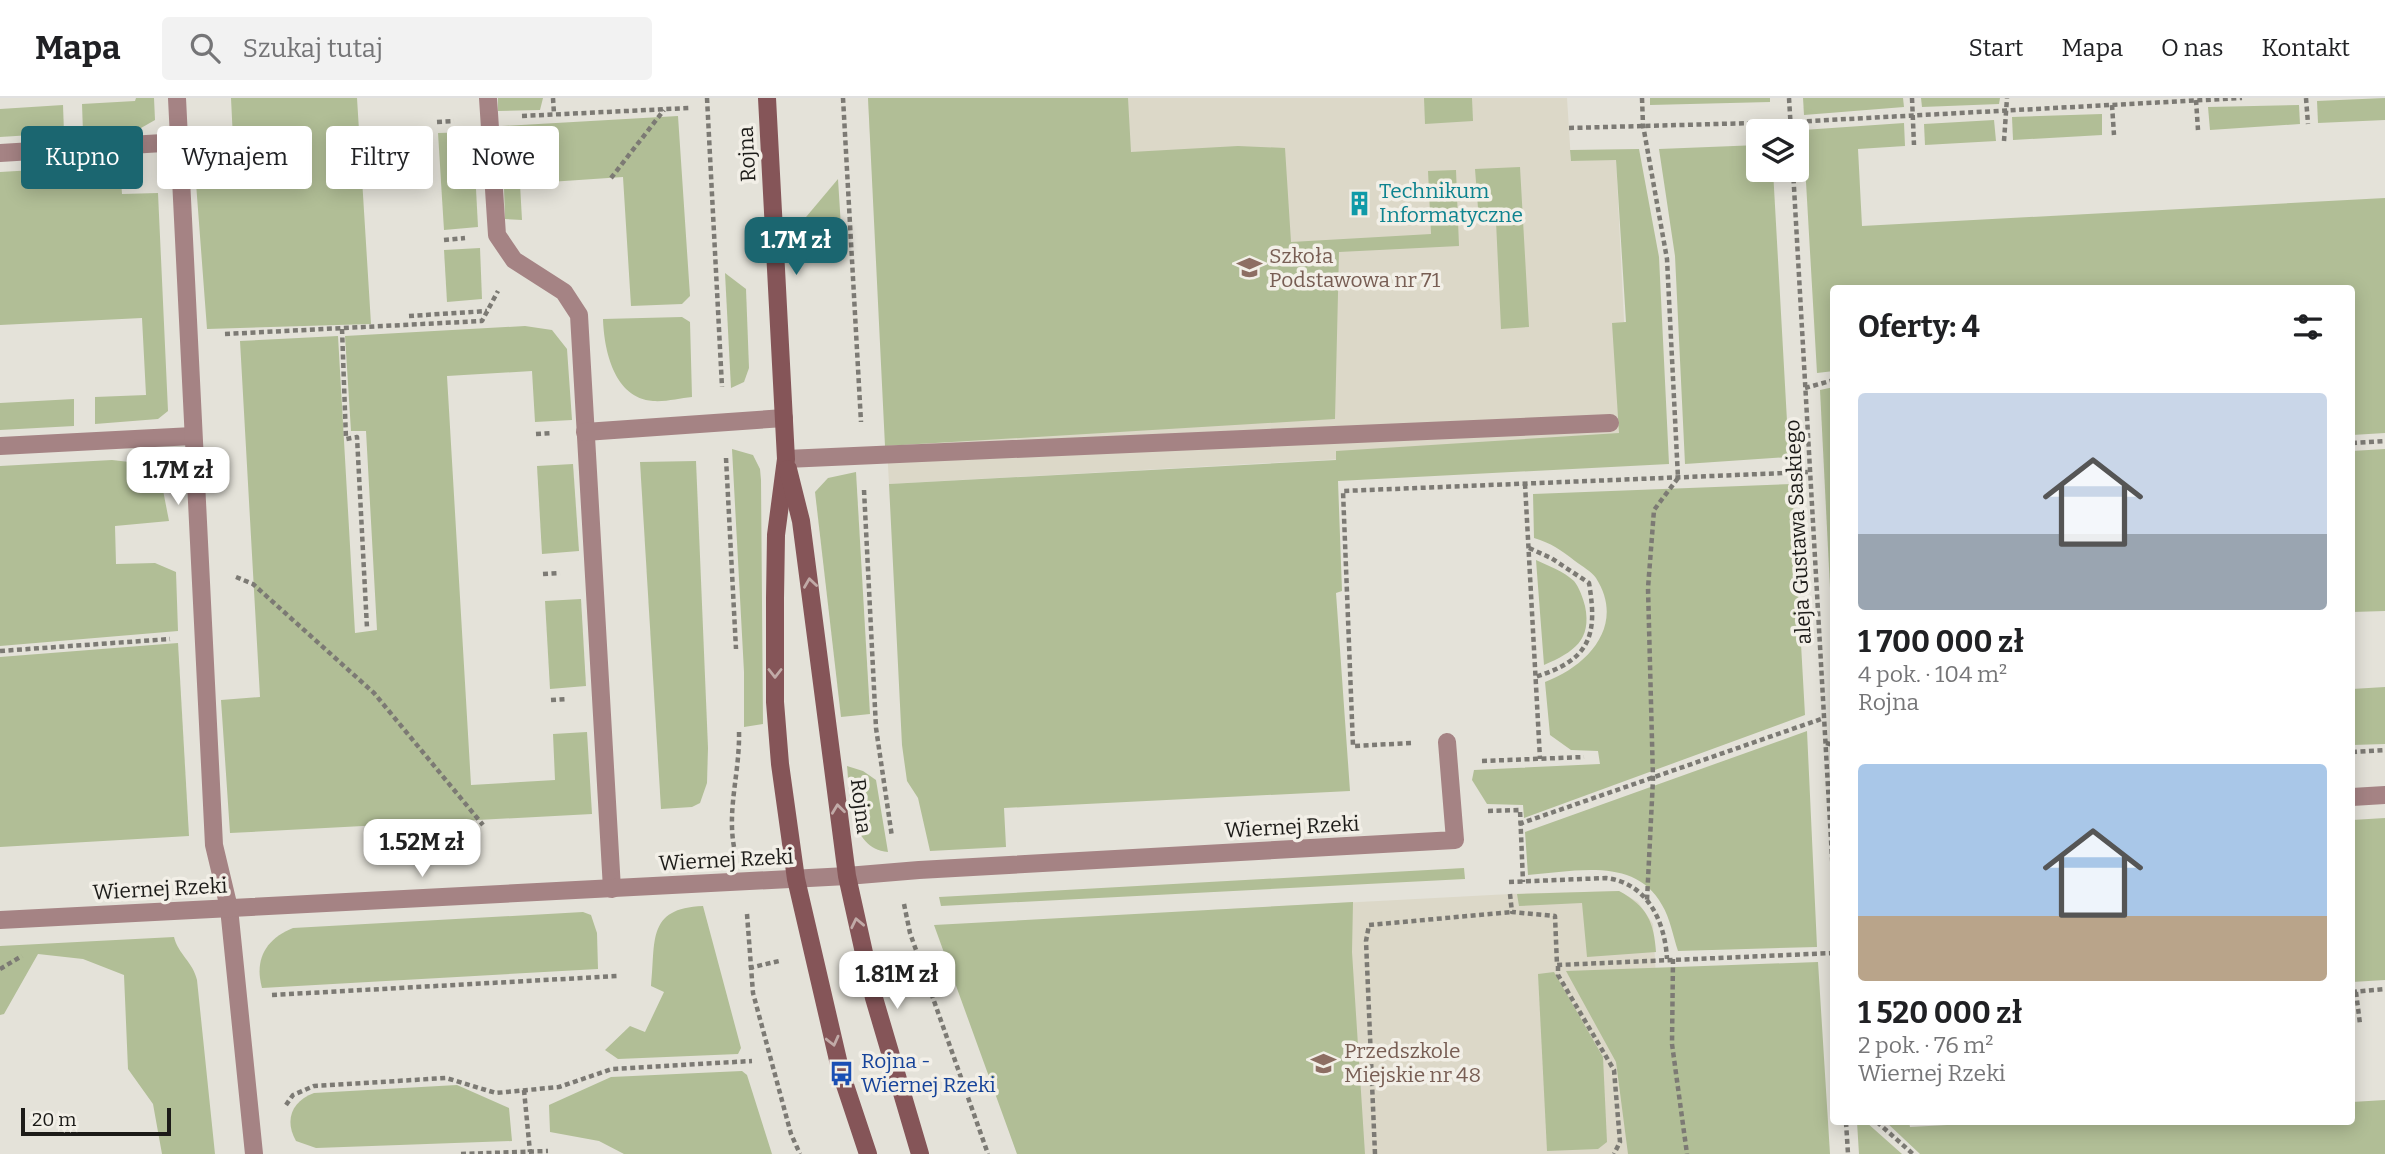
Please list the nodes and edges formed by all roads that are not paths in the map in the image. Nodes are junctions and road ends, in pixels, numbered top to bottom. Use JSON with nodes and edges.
{"nodes":[{"id":1,"x":177,"y":98,"type":"edge"},
{"id":2,"x":488,"y":98,"type":"edge"},
{"id":3,"x":767,"y":98,"type":"edge"},
{"id":4,"x":178,"y":126,"type":"edge"},
{"id":5,"x":157,"y":143,"type":"edge"},
{"id":6,"x":0,"y":153,"type":"edge"},
{"id":7,"x":181,"y":189,"type":"edge"},
{"id":8,"x":784,"y":418,"type":"junction"},
{"id":9,"x":1610,"y":424,"type":"dead end"},
{"id":10,"x":585,"y":432,"type":"junction"},
{"id":11,"x":193,"y":436,"type":"junction"},
{"id":12,"x":0,"y":446,"type":"edge"},
{"id":13,"x":786,"y":458,"type":"junction"},
{"id":14,"x":1447,"y":742,"type":"road end"},
{"id":15,"x":2385,"y":795,"type":"edge"},
{"id":16,"x":2355,"y":797,"type":"edge"},
{"id":17,"x":847,"y":876,"type":"junction"},
{"id":18,"x":796,"y":879,"type":"junction"},
{"id":19,"x":612,"y":888,"type":"junction"},
{"id":20,"x":229,"y":908,"type":"junction"},
{"id":21,"x":0,"y":920,"type":"edge"},
{"id":22,"x":254,"y":1154,"type":"edge"},
{"id":23,"x":868,"y":1154,"type":"edge"},
{"id":24,"x":920,"y":1154,"type":"edge"}],
"edges":[{"from":1,"to":4,"type":"street"},
{"from":2,"to":10,"type":"street"},
{"from":3,"to":8,"type":"street","name":"Rojna"},
{"from":5,"to":6,"type":"street"},
{"from":7,"to":11,"type":"street"},
{"from":8,"to":10,"type":"street"},
{"from":8,"to":13,"type":"street","name":"Rojna"},
{"from":9,"to":13,"type":"street"},
{"from":10,"to":19,"type":"street"},
{"from":11,"to":12,"type":"street"},
{"from":11,"to":20,"type":"street"},
{"from":17,"to":13,"type":"street","name":"Rojna","one_way":true},
{"from":13,"to":18,"type":"street","name":"Rojna","one_way":true},
{"from":14,"to":17,"type":"street","name":"Wiernej Rzeki"},
{"from":15,"to":16,"type":"street"},
{"from":17,"to":18,"type":"street","name":"Wiernej Rzeki"},
{"from":24,"to":17,"type":"street","name":"Rojna","one_way":true},
{"from":18,"to":19,"type":"street","name":"Wiernej Rzeki"},
{"from":18,"to":23,"type":"street","name":"Rojna","one_way":true},
{"from":19,"to":20,"type":"street","name":"Wiernej Rzeki"},
{"from":20,"to":21,"type":"street","name":"Wiernej Rzeki"},
{"from":20,"to":22,"type":"street"}]}
